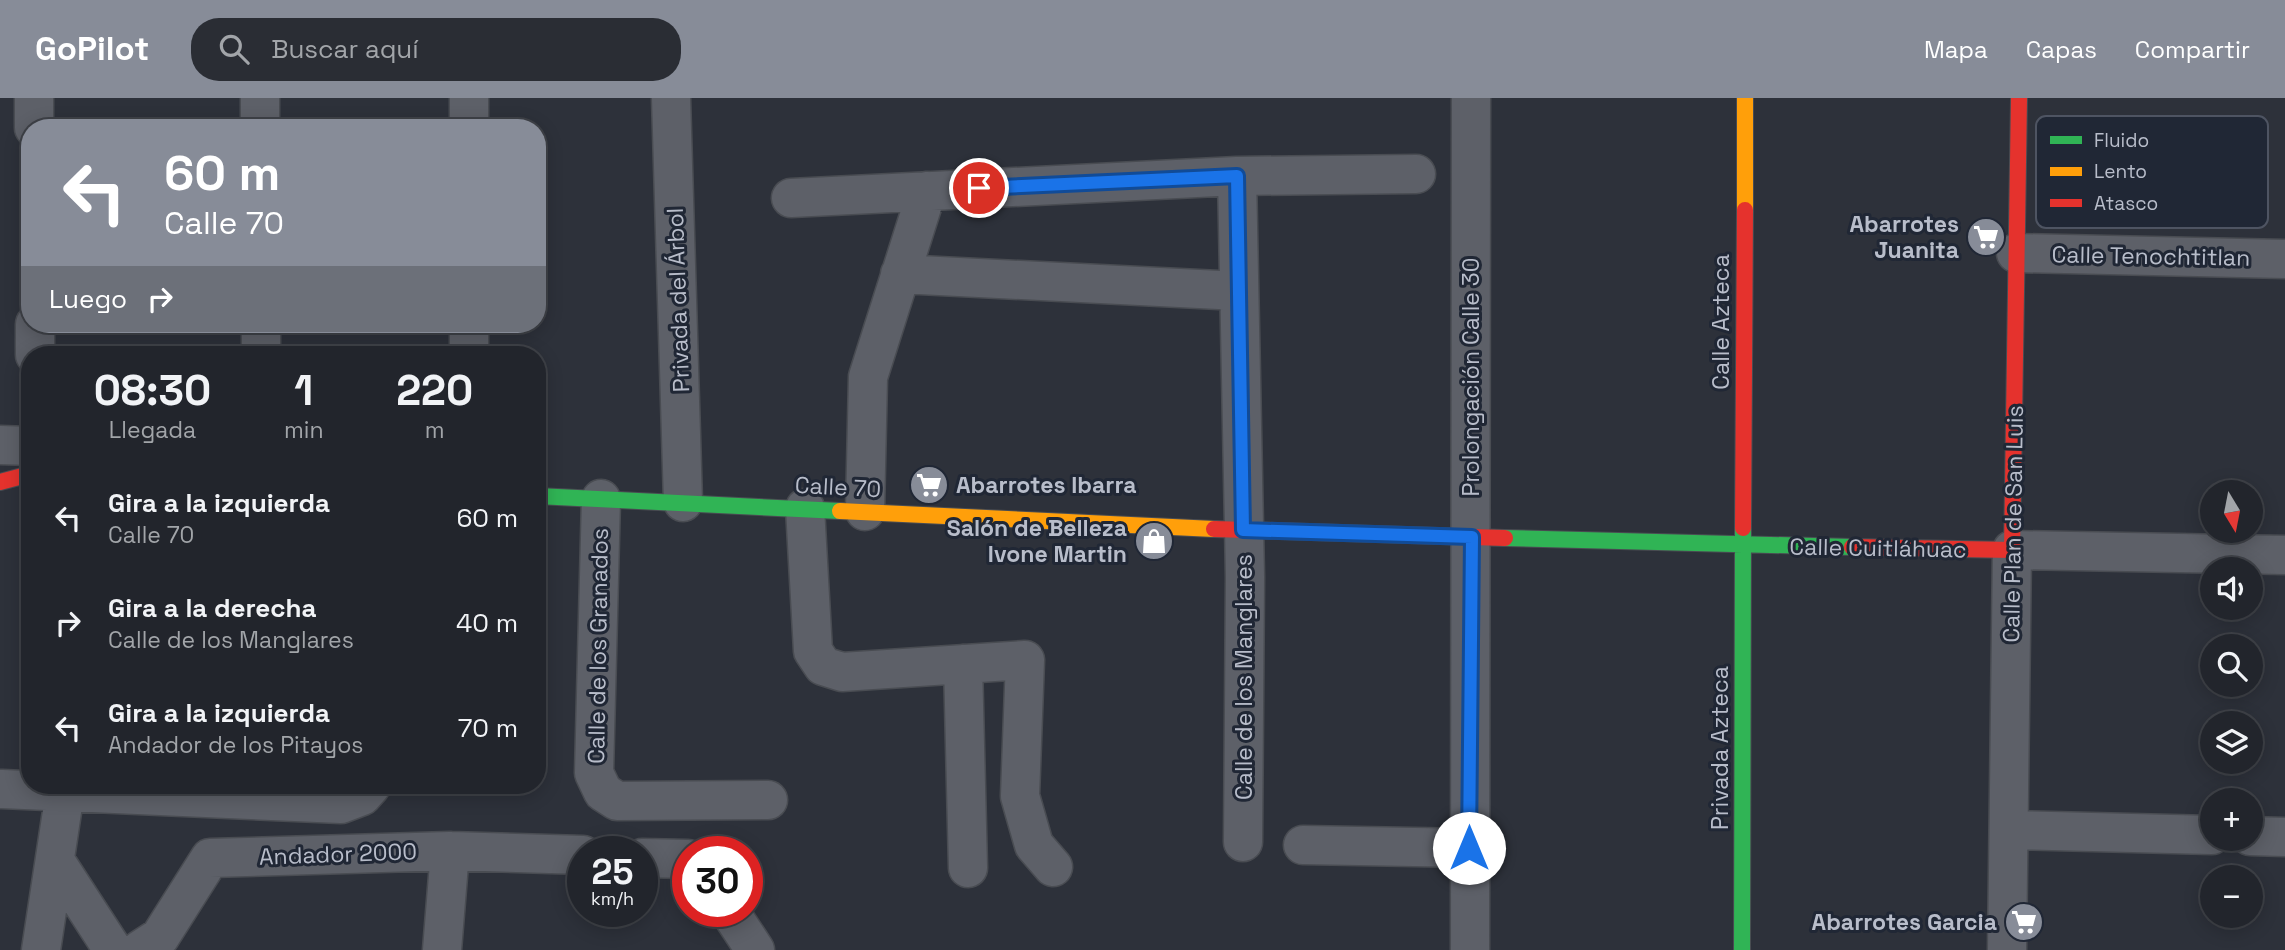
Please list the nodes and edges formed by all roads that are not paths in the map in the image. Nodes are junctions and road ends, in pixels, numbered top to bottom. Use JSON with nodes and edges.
{"nodes":[{"id":1,"x":34,"y":98,"type":"edge"},
{"id":2,"x":260,"y":98,"type":"edge"},
{"id":3,"x":469,"y":98,"type":"edge"},
{"id":4,"x":671,"y":98,"type":"edge"},
{"id":5,"x":1471,"y":98,"type":"edge"},
{"id":6,"x":1745,"y":98,"type":"edge"},
{"id":7,"x":2019,"y":98,"type":"edge"},
{"id":8,"x":34,"y":119,"type":"edge"},
{"id":9,"x":260,"y":119,"type":"edge"},
{"id":10,"x":469,"y":119,"type":"edge"},
{"id":11,"x":1416,"y":174,"type":"dead end"},
{"id":12,"x":1237,"y":176,"type":"junction"},
{"id":13,"x":927,"y":191,"type":"junction"},
{"id":14,"x":791,"y":198,"type":"dead end"},
{"id":15,"x":2017,"y":253,"type":"junction"},
{"id":16,"x":2285,"y":259,"type":"edge"},
{"id":17,"x":900,"y":274,"type":"junction"},
{"id":18,"x":1239,"y":291,"type":"junction"},
{"id":19,"x":0,"y":445,"type":"edge"},
{"id":20,"x":21,"y":446,"type":"edge"},
{"id":21,"x":21,"y":476,"type":"edge"},
{"id":22,"x":0,"y":482,"type":"edge"},
{"id":23,"x":546,"y":496,"type":"edge"},
{"id":24,"x":601,"y":499,"type":"junction"},
{"id":25,"x":683,"y":502,"type":"junction"},
{"id":26,"x":805,"y":508,"type":"junction"},
{"id":27,"x":865,"y":511,"type":"junction"},
{"id":28,"x":1243,"y":530,"type":"junction"},
{"id":29,"x":1472,"y":537,"type":"junction"},
{"id":30,"x":1742,"y":545,"type":"junction"},
{"id":31,"x":2012,"y":550,"type":"junction"},
{"id":32,"x":2285,"y":555,"type":"edge"},
{"id":33,"x":963,"y":664,"type":"junction"},
{"id":34,"x":2,"y":789,"type":"dead end"},
{"id":35,"x":21,"y":790,"type":"edge"},
{"id":36,"x":65,"y":794,"type":"edge"},
{"id":37,"x":275,"y":794,"type":"edge"},
{"id":38,"x":364,"y":794,"type":"edge"},
{"id":39,"x":1020,"y":796,"type":"junction"},
{"id":40,"x":768,"y":800,"type":"dead end"},
{"id":41,"x":966,"y":807,"type":"junction"},
{"id":42,"x":2009,"y":830,"type":"junction"},
{"id":43,"x":2200,"y":835,"type":"edge"},
{"id":44,"x":2263,"y":836,"type":"edge"},
{"id":45,"x":2285,"y":837,"type":"edge"},
{"id":46,"x":1243,"y":842,"type":"dead end"},
{"id":47,"x":1303,"y":845,"type":"dead end"},
{"id":48,"x":1469,"y":848,"type":"junction"},
{"id":49,"x":450,"y":851,"type":"junction"},
{"id":50,"x":567,"y":855,"type":"edge"},
{"id":51,"x":56,"y":862,"type":"junction"},
{"id":52,"x":1053,"y":867,"type":"dead end"},
{"id":53,"x":968,"y":868,"type":"dead end"},
{"id":54,"x":740,"y":927,"type":"edge"},
{"id":55,"x":41,"y":950,"type":"edge"},
{"id":56,"x":113,"y":950,"type":"edge"},
{"id":57,"x":140,"y":950,"type":"edge"},
{"id":58,"x":442,"y":950,"type":"edge"},
{"id":59,"x":755,"y":950,"type":"edge"},
{"id":60,"x":1470,"y":950,"type":"edge"},
{"id":61,"x":1742,"y":950,"type":"edge"},
{"id":62,"x":2007,"y":950,"type":"edge"}],
"edges":[{"from":1,"to":8,"type":"street"},
{"from":2,"to":9,"type":"street"},
{"from":3,"to":10,"type":"street"},
{"from":4,"to":25,"type":"street","name":"Privada del Árbol"},
{"from":5,"to":29,"type":"street","name":"Prolongación Calle 30"},
{"from":6,"to":30,"type":"street","name":"Calle Azteca"},
{"from":7,"to":15,"type":"street","name":"Calle Plan de San Luis"},
{"from":11,"to":12,"type":"street"},
{"from":12,"to":13,"type":"street"},
{"from":12,"to":18,"type":"street","name":"Calle de los Manglares"},
{"from":13,"to":14,"type":"street"},
{"from":13,"to":17,"type":"street"},
{"from":15,"to":16,"type":"street","name":"Calle Tenochtitlan"},
{"from":15,"to":31,"type":"street","name":"Calle Plan de San Luis"},
{"from":17,"to":18,"type":"street"},
{"from":17,"to":27,"type":"street"},
{"from":18,"to":28,"type":"street","name":"Calle de los Manglares"},
{"from":19,"to":20,"type":"street"},
{"from":21,"to":22,"type":"street"},
{"from":23,"to":24,"type":"street","name":"Calle 70"},
{"from":24,"to":25,"type":"street","name":"Calle 70"},
{"from":24,"to":40,"type":"street","name":"Calle de los Granados"},
{"from":25,"to":26,"type":"street","name":"Calle 70"},
{"from":26,"to":27,"type":"street","name":"Calle 70"},
{"from":26,"to":33,"type":"street"},
{"from":27,"to":28,"type":"street","name":"Calle 70"},
{"from":28,"to":29,"type":"street","name":"Calle 70"},
{"from":28,"to":46,"type":"street","name":"Calle de los Manglares"},
{"from":29,"to":30,"type":"street","name":"Calle Cuitláhuac"},
{"from":29,"to":48,"type":"street","name":"Prolongación Calle 30"},
{"from":30,"to":31,"type":"street","name":"Calle Cuitláhuac"},
{"from":30,"to":61,"type":"street","name":"Privada Azteca"},
{"from":31,"to":32,"type":"street","name":"Calle Cuitláhuac"},
{"from":31,"to":42,"type":"street","name":"Calle Plan de San Luis"},
{"from":33,"to":39,"type":"street"},
{"from":33,"to":41,"type":"street"},
{"from":34,"to":35,"type":"street"},
{"from":36,"to":51,"type":"street"},
{"from":37,"to":38,"type":"street"},
{"from":39,"to":41,"type":"street"},
{"from":39,"to":52,"type":"street"},
{"from":41,"to":53,"type":"street"},
{"from":42,"to":43,"type":"street"},
{"from":42,"to":62,"type":"street","name":"Calle Plan de San Luis"},
{"from":44,"to":45,"type":"street"},
{"from":47,"to":48,"type":"street"},
{"from":48,"to":60,"type":"street","name":"Prolongación Calle 30"},
{"from":49,"to":50,"type":"street","name":"Andador 2000"},
{"from":49,"to":57,"type":"street","name":"Andador 2000"},
{"from":49,"to":58,"type":"street"},
{"from":51,"to":55,"type":"street"},
{"from":51,"to":56,"type":"street"},
{"from":54,"to":59,"type":"street"}]}
